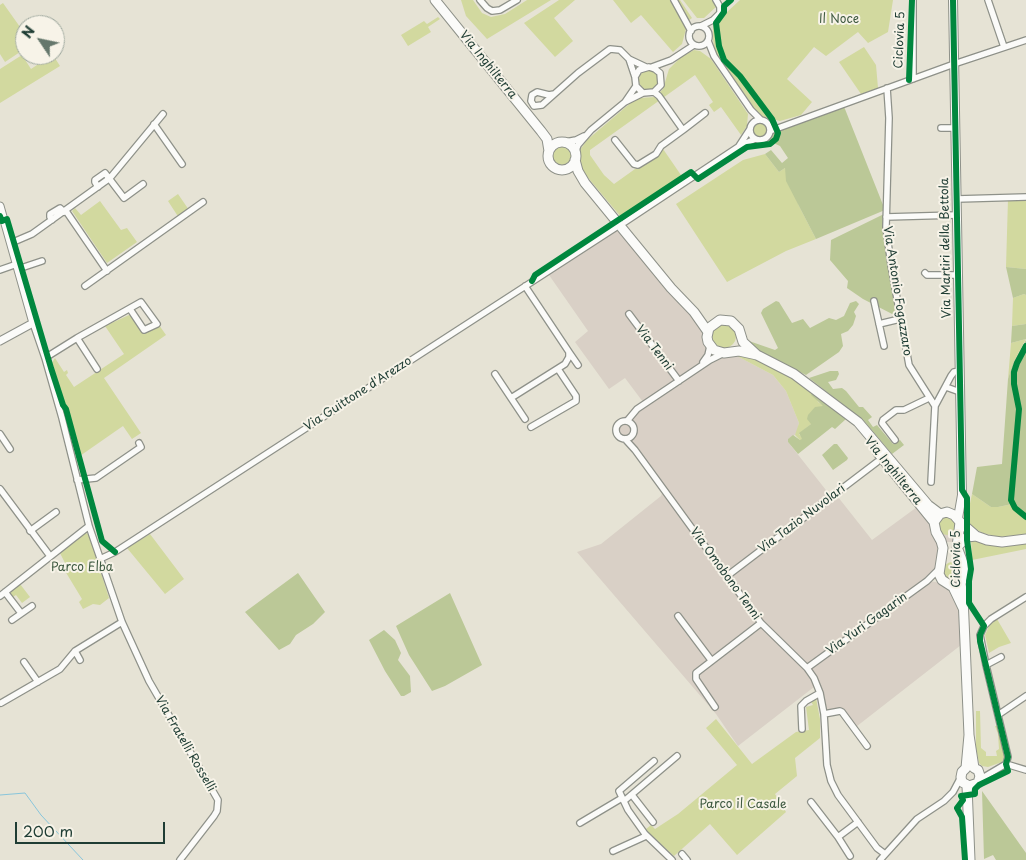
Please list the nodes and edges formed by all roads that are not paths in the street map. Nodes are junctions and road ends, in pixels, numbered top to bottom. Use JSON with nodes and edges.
{"nodes":[{"id":1,"x":435,"y":0,"type":"edge"},
{"id":2,"x":480,"y":0,"type":"edge"},
{"id":3,"x":517,"y":0,"type":"edge"},
{"id":4,"x":674,"y":0,"type":"edge"},
{"id":5,"x":716,"y":0,"type":"edge"},
{"id":6,"x":913,"y":0,"type":"edge"},
{"id":7,"x":953,"y":0,"type":"edge"},
{"id":8,"x":988,"y":0,"type":"edge"},
{"id":9,"x":713,"y":20,"type":"junction"},
{"id":10,"x":696,"y":28,"type":"junction"},
{"id":11,"x":708,"y":31,"type":"junction"},
{"id":12,"x":690,"y":39,"type":"junction"},
{"id":13,"x":1026,"y":40,"type":"edge"},
{"id":14,"x":708,"y":41,"type":"junction"},
{"id":15,"x":696,"y":46,"type":"junction"},
{"id":16,"x":1004,"y":47,"type":"junction"},
{"id":17,"x":680,"y":53,"type":"junction"},
{"id":18,"x":714,"y":56,"type":"junction"},
{"id":19,"x":629,"y":59,"type":"junction"},
{"id":20,"x":671,"y":60,"type":"junction"},
{"id":21,"x":954,"y":64,"type":"junction"},
{"id":22,"x":649,"y":67,"type":"junction"},
{"id":23,"x":661,"y":76,"type":"junction"},
{"id":24,"x":635,"y":77,"type":"junction"},
{"id":25,"x":913,"y":79,"type":"junction"},
{"id":26,"x":636,"y":86,"type":"junction"},
{"id":27,"x":887,"y":88,"type":"junction"},
{"id":28,"x":657,"y":92,"type":"junction"},
{"id":29,"x":643,"y":93,"type":"junction"},
{"id":30,"x":554,"y":94,"type":"dead end"},
{"id":31,"x":625,"y":102,"type":"junction"},
{"id":32,"x":751,"y":110,"type":"junction"},
{"id":33,"x":705,"y":113,"type":"dead end"},
{"id":34,"x":163,"y":114,"type":"dead end"},
{"id":35,"x":761,"y":120,"type":"junction"},
{"id":36,"x":754,"y":122,"type":"junction"},
{"id":37,"x":154,"y":124,"type":"junction"},
{"id":38,"x":941,"y":128,"type":"dead end"},
{"id":39,"x":955,"y":128,"type":"junction"},
{"id":40,"x":750,"y":129,"type":"junction"},
{"id":41,"x":770,"y":129,"type":"junction"},
{"id":42,"x":683,"y":130,"type":"junction"},
{"id":43,"x":541,"y":131,"type":"junction"},
{"id":44,"x":586,"y":135,"type":"junction"},
{"id":45,"x":755,"y":139,"type":"junction"},
{"id":46,"x":616,"y":140,"type":"dead end"},
{"id":47,"x":563,"y":142,"type":"junction"},
{"id":48,"x":738,"y":147,"type":"junction"},
{"id":49,"x":549,"y":151,"type":"junction"},
{"id":50,"x":575,"y":157,"type":"junction"},
{"id":51,"x":182,"y":164,"type":"dead end"},
{"id":52,"x":565,"y":169,"type":"junction"},
{"id":53,"x":110,"y":178,"type":"junction"},
{"id":54,"x":585,"y":183,"type":"junction"},
{"id":55,"x":143,"y":184,"type":"dead end"},
{"id":56,"x":1026,"y":196,"type":"edge"},
{"id":57,"x":957,"y":199,"type":"junction"},
{"id":58,"x":203,"y":202,"type":"dead end"},
{"id":59,"x":0,"y":206,"type":"edge"},
{"id":60,"x":65,"y":211,"type":"junction"},
{"id":61,"x":957,"y":215,"type":"junction"},
{"id":62,"x":886,"y":217,"type":"junction"},
{"id":63,"x":625,"y":222,"type":"dead end"},
{"id":64,"x":615,"y":228,"type":"dead end"},
{"id":65,"x":11,"y":243,"type":"junction"},
{"id":66,"x":42,"y":261,"type":"dead end"},
{"id":67,"x":18,"y":266,"type":"junction"},
{"id":68,"x":0,"y":270,"type":"edge"},
{"id":69,"x":107,"y":271,"type":"junction"},
{"id":70,"x":925,"y":273,"type":"dead end"},
{"id":71,"x":958,"y":275,"type":"junction"},
{"id":72,"x":85,"y":286,"type":"dead end"},
{"id":73,"x":525,"y":286,"type":"junction"},
{"id":74,"x":874,"y":301,"type":"dead end"},
{"id":75,"x":130,"y":309,"type":"junction"},
{"id":76,"x":694,"y":312,"type":"junction"},
{"id":77,"x":629,"y":314,"type":"dead end"},
{"id":78,"x":900,"y":319,"type":"junction"},
{"id":79,"x":716,"y":322,"type":"junction"},
{"id":80,"x":33,"y":323,"type":"junction"},
{"id":81,"x":879,"y":324,"type":"junction"},
{"id":82,"x":708,"y":332,"type":"junction"},
{"id":83,"x":741,"y":337,"type":"junction"},
{"id":84,"x":77,"y":338,"type":"junction"},
{"id":85,"x":0,"y":341,"type":"edge"},
{"id":86,"x":710,"y":346,"type":"junction"},
{"id":87,"x":884,"y":346,"type":"dead end"},
{"id":88,"x":569,"y":352,"type":"junction"},
{"id":89,"x":728,"y":352,"type":"junction"},
{"id":90,"x":757,"y":355,"type":"junction"},
{"id":91,"x":45,"y":358,"type":"junction"},
{"id":92,"x":578,"y":364,"type":"dead end"},
{"id":93,"x":700,"y":366,"type":"junction"},
{"id":94,"x":97,"y":369,"type":"dead end"},
{"id":95,"x":558,"y":369,"type":"junction"},
{"id":96,"x":960,"y":371,"type":"junction"},
{"id":97,"x":495,"y":374,"type":"dead end"},
{"id":98,"x":679,"y":381,"type":"junction"},
{"id":99,"x":946,"y":387,"type":"junction"},
{"id":100,"x":960,"y":392,"type":"junction"},
{"id":101,"x":511,"y":398,"type":"junction"},
{"id":102,"x":929,"y":398,"type":"junction"},
{"id":103,"x":935,"y":406,"type":"junction"},
{"id":104,"x":525,"y":419,"type":"dead end"},
{"id":105,"x":853,"y":419,"type":"junction"},
{"id":106,"x":630,"y":422,"type":"junction"},
{"id":107,"x":531,"y":427,"type":"dead end"},
{"id":108,"x":0,"y":434,"type":"edge"},
{"id":109,"x":632,"y":436,"type":"junction"},
{"id":110,"x":625,"y":439,"type":"junction"},
{"id":111,"x":895,"y":440,"type":"dead end"},
{"id":112,"x":139,"y":443,"type":"dead end"},
{"id":113,"x":10,"y":449,"type":"dead end"},
{"id":114,"x":634,"y":450,"type":"junction"},
{"id":115,"x":877,"y":462,"type":"dead end"},
{"id":116,"x":77,"y":480,"type":"junction"},
{"id":117,"x":931,"y":482,"type":"dead end"},
{"id":118,"x":0,"y":489,"type":"edge"},
{"id":119,"x":962,"y":495,"type":"junction"},
{"id":120,"x":56,"y":512,"type":"dead end"},
{"id":121,"x":944,"y":513,"type":"junction"},
{"id":122,"x":959,"y":520,"type":"junction"},
{"id":123,"x":934,"y":522,"type":"junction"},
{"id":124,"x":89,"y":526,"type":"junction"},
{"id":125,"x":30,"y":531,"type":"junction"},
{"id":126,"x":976,"y":536,"type":"junction"},
{"id":127,"x":1026,"y":538,"type":"edge"},
{"id":128,"x":957,"y":547,"type":"junction"},
{"id":129,"x":50,"y":556,"type":"junction"},
{"id":130,"x":100,"y":558,"type":"junction"},
{"id":131,"x":939,"y":569,"type":"junction"},
{"id":132,"x":726,"y":576,"type":"junction"},
{"id":133,"x":962,"y":579,"type":"junction"},
{"id":134,"x":927,"y":581,"type":"junction"},
{"id":135,"x":945,"y":582,"type":"junction"},
{"id":136,"x":2,"y":594,"type":"edge"},
{"id":137,"x":1026,"y":597,"type":"edge"},
{"id":138,"x":32,"y":606,"type":"dead end"},
{"id":139,"x":963,"y":608,"type":"junction"},
{"id":140,"x":21,"y":613,"type":"junction"},
{"id":141,"x":678,"y":616,"type":"dead end"},
{"id":142,"x":12,"y":620,"type":"dead end"},
{"id":143,"x":122,"y":622,"type":"junction"},
{"id":144,"x":761,"y":623,"type":"junction"},
{"id":145,"x":75,"y":651,"type":"junction"},
{"id":146,"x":1001,"y":657,"type":"dead end"},
{"id":147,"x":80,"y":660,"type":"dead end"},
{"id":148,"x":711,"y":660,"type":"junction"},
{"id":149,"x":24,"y":662,"type":"dead end"},
{"id":150,"x":986,"y":665,"type":"junction"},
{"id":151,"x":807,"y":668,"type":"junction"},
{"id":152,"x":38,"y":682,"type":"junction"},
{"id":153,"x":820,"y":693,"type":"junction"},
{"id":154,"x":1026,"y":696,"type":"edge"},
{"id":155,"x":1,"y":703,"type":"dead end"},
{"id":156,"x":715,"y":707,"type":"dead end"},
{"id":157,"x":824,"y":714,"type":"junction"},
{"id":158,"x":998,"y":715,"type":"junction"},
{"id":159,"x":802,"y":729,"type":"dead end"},
{"id":160,"x":867,"y":746,"type":"dead end"},
{"id":161,"x":677,"y":756,"type":"dead end"},
{"id":162,"x":654,"y":761,"type":"dead end"},
{"id":163,"x":1006,"y":764,"type":"junction"},
{"id":164,"x":973,"y":769,"type":"junction"},
{"id":165,"x":1026,"y":770,"type":"edge"},
{"id":166,"x":992,"y":772,"type":"junction"},
{"id":167,"x":969,"y":783,"type":"junction"},
{"id":168,"x":632,"y":795,"type":"junction"},
{"id":169,"x":623,"y":799,"type":"junction"},
{"id":170,"x":811,"y":802,"type":"dead end"},
{"id":171,"x":653,"y":822,"type":"dead end"},
{"id":172,"x":858,"y":822,"type":"junction"},
{"id":173,"x":580,"y":823,"type":"dead end"},
{"id":174,"x":646,"y":836,"type":"junction"},
{"id":175,"x":838,"y":837,"type":"junction"},
{"id":176,"x":613,"y":851,"type":"dead end"},
{"id":177,"x":682,"y":854,"type":"dead end"},
{"id":178,"x":884,"y":854,"type":"junction"},
{"id":179,"x":850,"y":856,"type":"dead end"},
{"id":180,"x":180,"y":860,"type":"edge"},
{"id":181,"x":672,"y":860,"type":"edge"},
{"id":182,"x":687,"y":860,"type":"edge"},
{"id":183,"x":880,"y":860,"type":"edge"},
{"id":184,"x":970,"y":860,"type":"edge"}],
"edges":[{"from":1,"to":43,"type":"main road","name":"Via Inghilterra"},
{"from":2,"to":3,"type":"street"},
{"from":4,"to":10,"type":"street"},
{"from":5,"to":9,"type":"street"},
{"from":6,"to":25,"type":"street"},
{"from":7,"to":21,"type":"main road","name":"Via Martiri della Bettola"},
{"from":8,"to":16,"type":"street"},
{"from":9,"to":10,"type":"street"},
{"from":9,"to":11,"type":"street"},
{"from":10,"to":11,"type":"street"},
{"from":10,"to":12,"type":"street"},
{"from":11,"to":14,"type":"street"},
{"from":12,"to":15,"type":"street"},
{"from":12,"to":17,"type":"street"},
{"from":13,"to":16,"type":"street"},
{"from":14,"to":15,"type":"street"},
{"from":14,"to":18,"type":"street"},
{"from":15,"to":17,"type":"street"},
{"from":15,"to":18,"type":"street"},
{"from":16,"to":21,"type":"street"},
{"from":17,"to":20,"type":"street"},
{"from":18,"to":32,"type":"street"},
{"from":19,"to":22,"type":"street"},
{"from":19,"to":24,"type":"street"},
{"from":19,"to":30,"type":"street"},
{"from":20,"to":22,"type":"street"},
{"from":20,"to":23,"type":"street"},
{"from":21,"to":25,"type":"street"},
{"from":21,"to":39,"type":"main road","name":"Via Martiri della Bettola"},
{"from":22,"to":23,"type":"street"},
{"from":22,"to":24,"type":"street"},
{"from":23,"to":28,"type":"street"},
{"from":24,"to":26,"type":"street"},
{"from":25,"to":27,"type":"street"},
{"from":26,"to":29,"type":"street"},
{"from":26,"to":31,"type":"street"},
{"from":27,"to":41,"type":"street"},
{"from":27,"to":62,"type":"street","name":"Via Antonio Fogazzaro"},
{"from":28,"to":29,"type":"street"},
{"from":28,"to":42,"type":"street"},
{"from":29,"to":31,"type":"street"},
{"from":31,"to":44,"type":"street"},
{"from":32,"to":35,"type":"street"},
{"from":32,"to":36,"type":"street"},
{"from":33,"to":42,"type":"street"},
{"from":34,"to":37,"type":"street"},
{"from":35,"to":36,"type":"street"},
{"from":35,"to":41,"type":"street"},
{"from":36,"to":40,"type":"street"},
{"from":37,"to":51,"type":"street"},
{"from":37,"to":53,"type":"street"},
{"from":38,"to":39,"type":"street"},
{"from":39,"to":57,"type":"main road","name":"Via Martiri della Bettola"},
{"from":40,"to":45,"type":"street"},
{"from":40,"to":48,"type":"street"},
{"from":41,"to":45,"type":"street"},
{"from":42,"to":46,"type":"street"},
{"from":43,"to":47,"type":"main road","name":"Via Inghilterra"},
{"from":43,"to":49,"type":"main road","name":"Via Inghilterra"},
{"from":44,"to":47,"type":"street"},
{"from":44,"to":50,"type":"street"},
{"from":45,"to":48,"type":"street"},
{"from":47,"to":49,"type":"main road"},
{"from":47,"to":50,"type":"main road","name":"Via Inghilterra"},
{"from":48,"to":63,"type":"street"},
{"from":49,"to":52,"type":"main road","name":"Via Inghilterra"},
{"from":50,"to":52,"type":"main road"},
{"from":50,"to":54,"type":"main road","name":"Via Inghilterra"},
{"from":52,"to":54,"type":"main road","name":"Via Inghilterra"},
{"from":53,"to":55,"type":"street"},
{"from":53,"to":60,"type":"street"},
{"from":54,"to":76,"type":"main road","name":"Via Inghilterra"},
{"from":56,"to":57,"type":"street"},
{"from":57,"to":61,"type":"main road","name":"Via Martiri della Bettola"},
{"from":58,"to":69,"type":"street"},
{"from":59,"to":65,"type":"street","name":"Via Fratelli Rosselli"},
{"from":60,"to":65,"type":"street"},
{"from":60,"to":69,"type":"street"},
{"from":61,"to":62,"type":"street"},
{"from":61,"to":71,"type":"main road","name":"Via Martiri della Bettola"},
{"from":62,"to":78,"type":"street","name":"Via Antonio Fogazzaro"},
{"from":64,"to":73,"type":"street","name":"Via Guittone d'Arezzo"},
{"from":65,"to":67,"type":"street","name":"Via Fratelli Rosselli"},
{"from":66,"to":67,"type":"street"},
{"from":67,"to":68,"type":"street"},
{"from":67,"to":80,"type":"street","name":"Via Fratelli Rosselli"},
{"from":69,"to":72,"type":"street"},
{"from":70,"to":71,"type":"street"},
{"from":71,"to":96,"type":"main road","name":"Via Martiri della Bettola"},
{"from":73,"to":88,"type":"street"},
{"from":73,"to":130,"type":"street","name":"Via Guittone d'Arezzo"},
{"from":74,"to":81,"type":"street"},
{"from":75,"to":75,"type":"street"},
{"from":75,"to":84,"type":"street"},
{"from":76,"to":79,"type":"main road","name":"Via Inghilterra"},
{"from":76,"to":82,"type":"main road","name":"Via Inghilterra"},
{"from":77,"to":98,"type":"street","name":"Via Tenni"},
{"from":78,"to":81,"type":"street"},
{"from":78,"to":102,"type":"street","name":"Via Antonio Fogazzaro"},
{"from":79,"to":82,"type":"main road"},
{"from":79,"to":83,"type":"main road","name":"Via Inghilterra"},
{"from":80,"to":85,"type":"street"},
{"from":80,"to":91,"type":"street","name":"Via Fratelli Rosselli"},
{"from":81,"to":87,"type":"street"},
{"from":82,"to":86,"type":"main road","name":"Via Inghilterra"},
{"from":83,"to":89,"type":"main road"},
{"from":83,"to":90,"type":"main road","name":"Via Inghilterra"},
{"from":84,"to":91,"type":"street"},
{"from":84,"to":94,"type":"street"},
{"from":86,"to":89,"type":"main road","name":"Via Inghilterra"},
{"from":86,"to":93,"type":"street","name":"Via Omobono Tenni"},
{"from":88,"to":92,"type":"street"},
{"from":88,"to":95,"type":"street"},
{"from":89,"to":90,"type":"main road","name":"Via Inghilterra"},
{"from":89,"to":93,"type":"street","name":"Via Omobono Tenni"},
{"from":90,"to":105,"type":"main road","name":"Via Inghilterra"},
{"from":91,"to":116,"type":"street","name":"Via Fratelli Rosselli"},
{"from":93,"to":98,"type":"street","name":"Via Omobono Tenni"},
{"from":95,"to":101,"type":"street"},
{"from":95,"to":107,"type":"street"},
{"from":96,"to":99,"type":"street"},
{"from":96,"to":100,"type":"main road","name":"Via Martiri della Bettola"},
{"from":97,"to":101,"type":"street"},
{"from":98,"to":106,"type":"street","name":"Via Omobono Tenni"},
{"from":99,"to":100,"type":"street"},
{"from":99,"to":103,"type":"street"},
{"from":100,"to":119,"type":"main road","name":"Via Martiri della Bettola"},
{"from":101,"to":104,"type":"street"},
{"from":102,"to":103,"type":"street","name":"Via Antonio Fogazzaro"},
{"from":102,"to":111,"type":"street"},
{"from":103,"to":117,"type":"street"},
{"from":105,"to":121,"type":"main road","name":"Via Inghilterra"},
{"from":105,"to":123,"type":"main road","name":"Via Inghilterra"},
{"from":106,"to":109,"type":"street","name":"Via Omobono Tenni"},
{"from":106,"to":110,"type":"street","name":"Via Omobono Tenni"},
{"from":108,"to":113,"type":"street"},
{"from":109,"to":110,"type":"street"},
{"from":109,"to":114,"type":"street","name":"Via Omobono Tenni"},
{"from":110,"to":114,"type":"street","name":"Via Omobono Tenni"},
{"from":112,"to":116,"type":"street"},
{"from":114,"to":132,"type":"street","name":"Via Omobono Tenni"},
{"from":115,"to":132,"type":"street","name":"Via Tazio Nuvolari"},
{"from":116,"to":124,"type":"street","name":"Via Fratelli Rosselli"},
{"from":118,"to":125,"type":"street"},
{"from":119,"to":121,"type":"main road"},
{"from":119,"to":122,"type":"main road","name":"Via Martiri della Bettola"},
{"from":120,"to":125,"type":"street"},
{"from":121,"to":122,"type":"main road"},
{"from":121,"to":123,"type":"main road"},
{"from":122,"to":126,"type":"main road"},
{"from":122,"to":128,"type":"main road","name":"Via Martiri della Bettola"},
{"from":123,"to":131,"type":"main road","name":"Via Martiri della Bettola"},
{"from":124,"to":129,"type":"street"},
{"from":124,"to":130,"type":"street","name":"Via Fratelli Rosselli"},
{"from":125,"to":129,"type":"street"},
{"from":126,"to":127,"type":"main road"},
{"from":126,"to":128,"type":"main road"},
{"from":128,"to":133,"type":"main road","name":"Via Martiri della Bettola"},
{"from":129,"to":136,"type":"street"},
{"from":130,"to":143,"type":"street","name":"Via Fratelli Rosselli"},
{"from":131,"to":134,"type":"street","name":"Via Yuri Gagarin"},
{"from":131,"to":135,"type":"main road","name":"Via Martiri della Bettola"},
{"from":132,"to":144,"type":"street","name":"Via Omobono Tenni"},
{"from":133,"to":135,"type":"main road"},
{"from":133,"to":139,"type":"main road","name":"Via Martiri della Bettola"},
{"from":134,"to":135,"type":"street"},
{"from":134,"to":151,"type":"street","name":"Via Yuri Gagarin"},
{"from":135,"to":139,"type":"main road","name":"Via Martiri della Bettola"},
{"from":136,"to":140,"type":"street"},
{"from":137,"to":150,"type":"street"},
{"from":138,"to":140,"type":"street"},
{"from":139,"to":164,"type":"main road","name":"Via Martiri della Bettola"},
{"from":140,"to":142,"type":"street"},
{"from":141,"to":148,"type":"street"},
{"from":143,"to":145,"type":"street"},
{"from":143,"to":180,"type":"street","name":"Via Fratelli Rosselli"},
{"from":144,"to":148,"type":"street"},
{"from":144,"to":151,"type":"street","name":"Via Omobono Tenni"},
{"from":145,"to":147,"type":"street"},
{"from":145,"to":152,"type":"street"},
{"from":146,"to":150,"type":"street"},
{"from":148,"to":156,"type":"street"},
{"from":149,"to":152,"type":"street"},
{"from":150,"to":158,"type":"street"},
{"from":151,"to":153,"type":"street","name":"Via Omobono Tenni"},
{"from":152,"to":155,"type":"street"},
{"from":153,"to":157,"type":"street","name":"Via Omobono Tenni"},
{"from":153,"to":159,"type":"street"},
{"from":154,"to":158,"type":"street"},
{"from":157,"to":160,"type":"street"},
{"from":157,"to":172,"type":"street","name":"Via Omobono Tenni"},
{"from":158,"to":163,"type":"street"},
{"from":161,"to":168,"type":"street"},
{"from":162,"to":169,"type":"street"},
{"from":163,"to":165,"type":"street"},
{"from":163,"to":166,"type":"street"},
{"from":164,"to":166,"type":"street"},
{"from":164,"to":167,"type":"main road","name":"Via Martiri della Bettola"},
{"from":164,"to":167,"type":"main road","name":"Via Martiri della Bettola"},
{"from":166,"to":167,"type":"street"},
{"from":167,"to":178,"type":"street"},
{"from":167,"to":184,"type":"main road","name":"Via Martiri della Bettola"},
{"from":168,"to":169,"type":"street"},
{"from":168,"to":171,"type":"street"},
{"from":169,"to":173,"type":"street"},
{"from":169,"to":174,"type":"street"},
{"from":170,"to":175,"type":"street"},
{"from":172,"to":175,"type":"street"},
{"from":172,"to":178,"type":"street","name":"Via Omobono Tenni"},
{"from":174,"to":176,"type":"street"},
{"from":174,"to":181,"type":"street"},
{"from":175,"to":179,"type":"street"},
{"from":177,"to":182,"type":"street"},
{"from":178,"to":183,"type":"street"}]}
